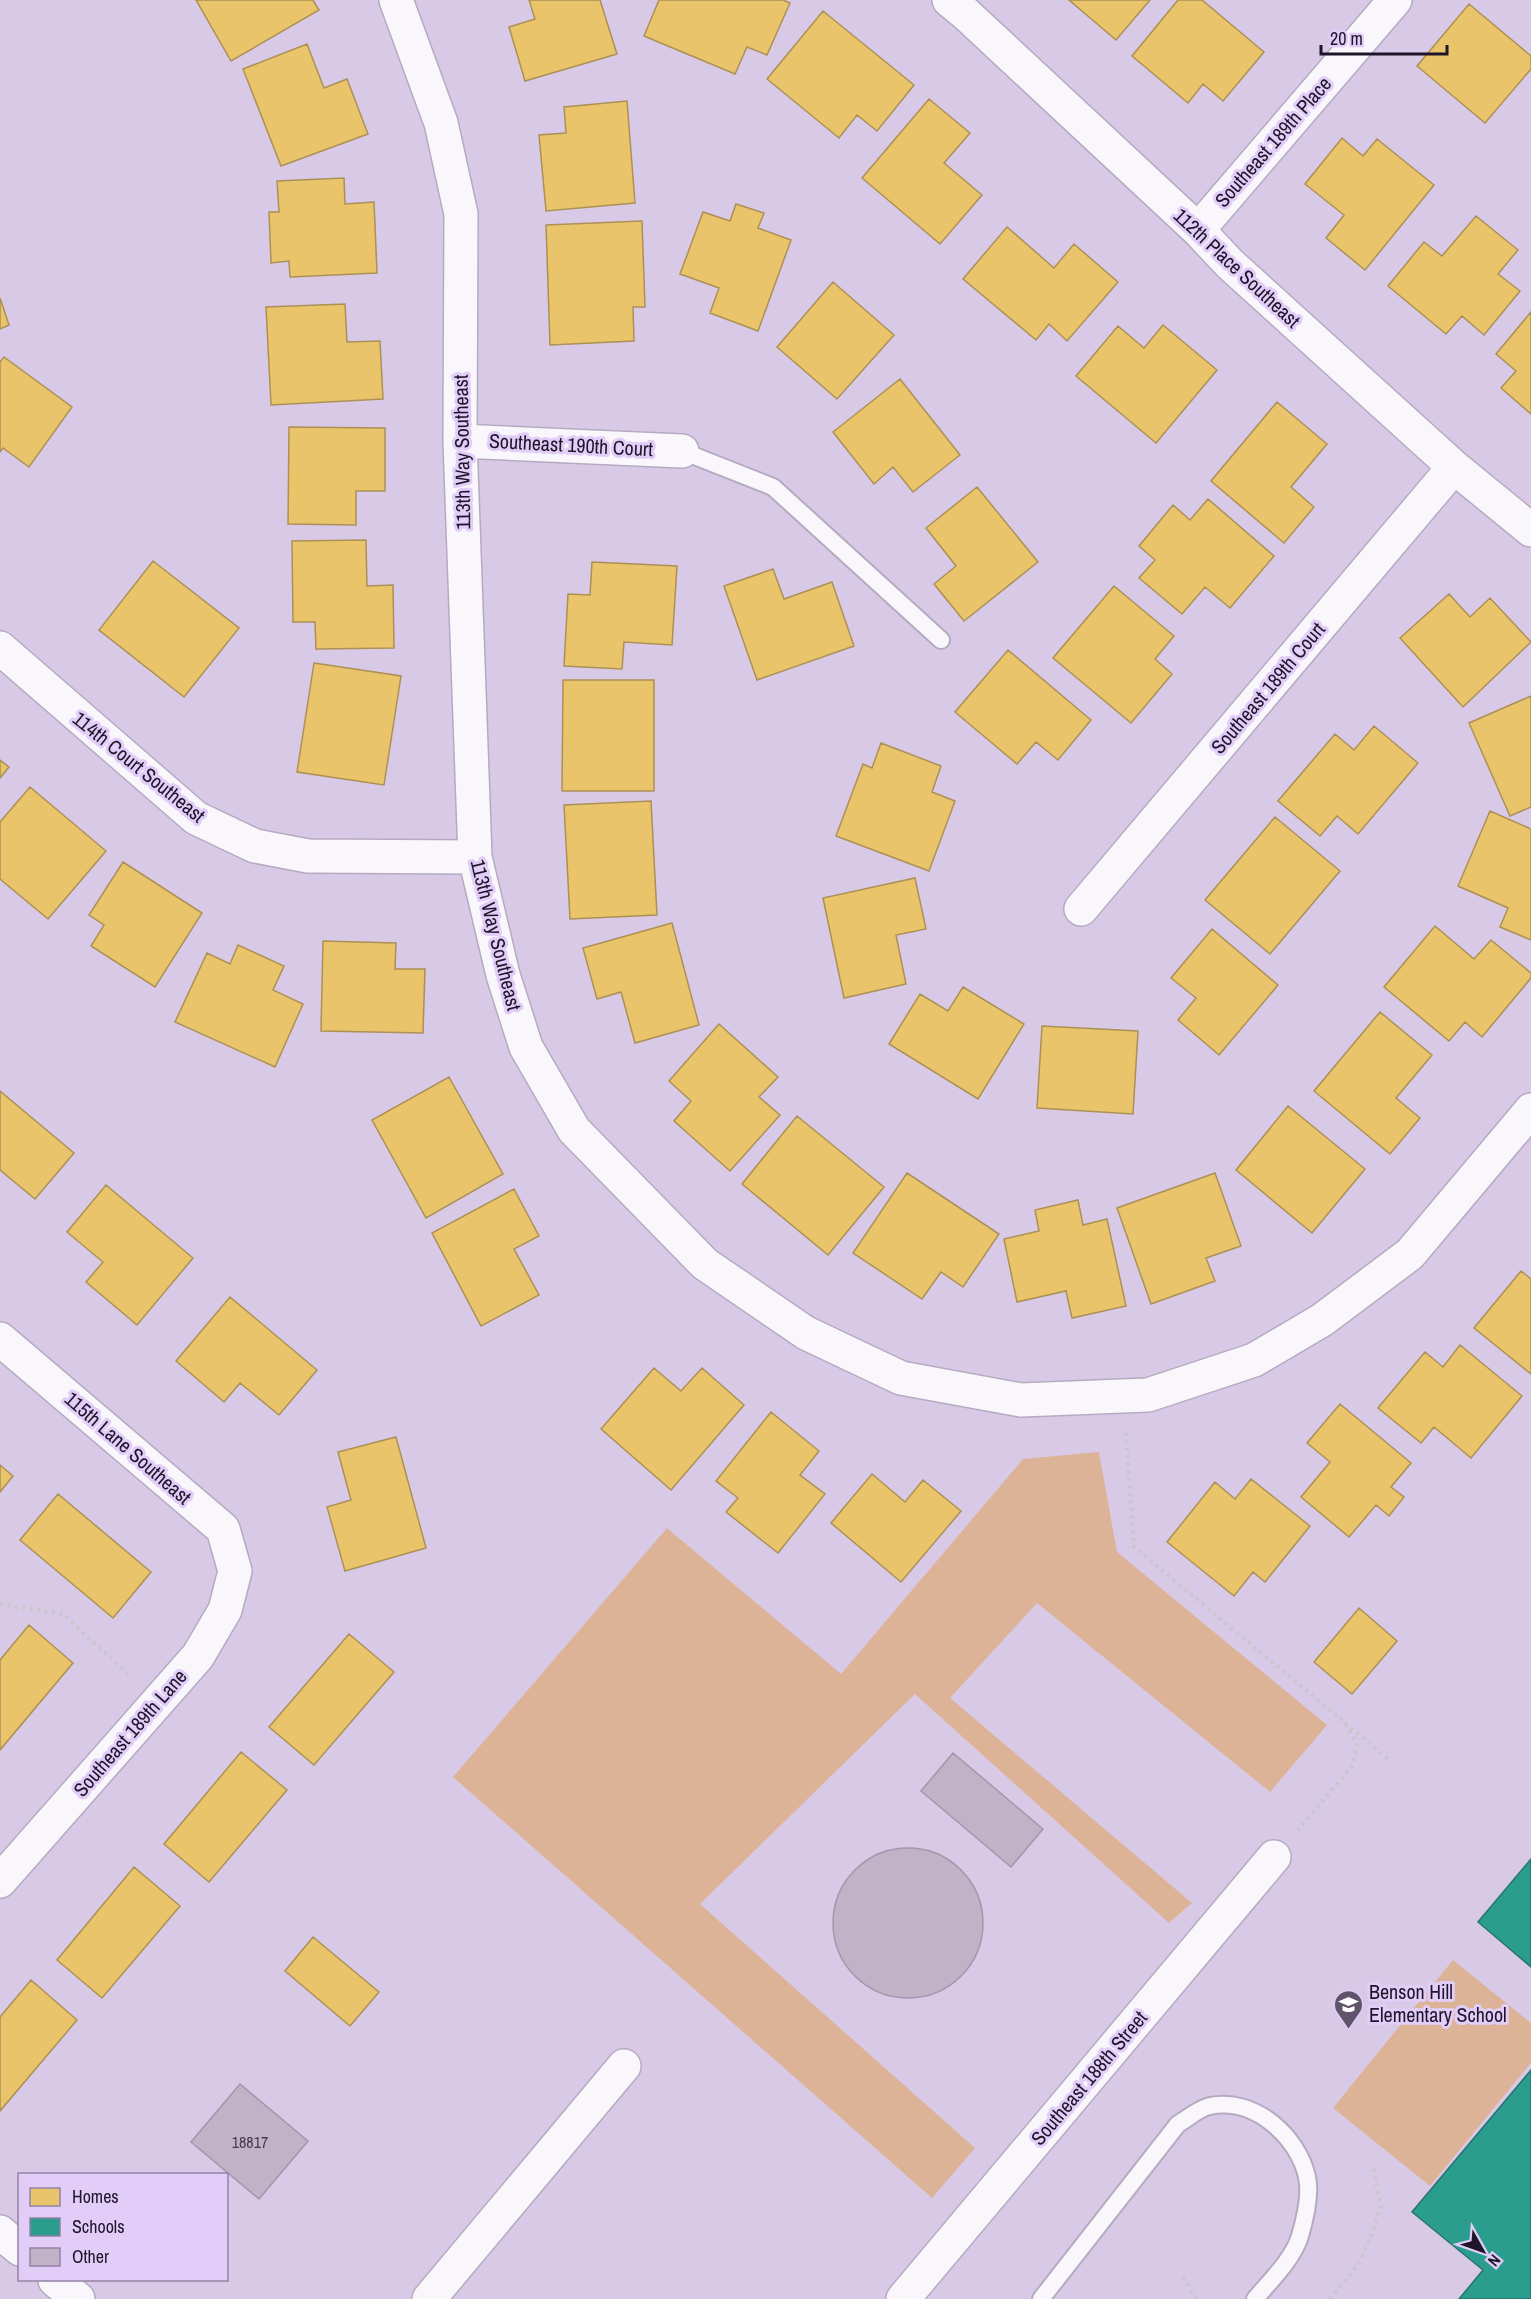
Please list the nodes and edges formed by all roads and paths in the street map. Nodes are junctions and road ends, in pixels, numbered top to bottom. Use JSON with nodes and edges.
{"nodes":[{"id":1,"x":396,"y":0,"type":"edge"},
{"id":2,"x":949,"y":0,"type":"edge"},
{"id":3,"x":1395,"y":0,"type":"edge"},
{"id":4,"x":1198,"y":230,"type":"junction"},
{"id":5,"x":460,"y":441,"type":"junction"},
{"id":6,"x":682,"y":451,"type":"joint"},
{"id":7,"x":1454,"y":467,"type":"junction"},
{"id":8,"x":1531,"y":530,"type":"edge"},
{"id":9,"x":941,"y":640,"type":"dead end"},
{"id":10,"x":0,"y":648,"type":"edge"},
{"id":11,"x":475,"y":857,"type":"junction"},
{"id":12,"x":1081,"y":909,"type":"dead end"},
{"id":13,"x":1531,"y":1110,"type":"edge"},
{"id":14,"x":0,"y":1339,"type":"edge"},
{"id":15,"x":1136,"y":1395,"type":"junction"},
{"id":16,"x":235,"y":1571,"type":"joint"},
{"id":17,"x":0,"y":1604,"type":"edge"},
{"id":18,"x":158,"y":1702,"type":"junction"},
{"id":19,"x":1342,"y":1721,"type":"junction"},
{"id":20,"x":1391,"y":1761,"type":"dead end"},
{"id":21,"x":1274,"y":1857,"type":"joint"},
{"id":22,"x":0,"y":1881,"type":"edge"},
{"id":23,"x":624,"y":2066,"type":"dead end"},
{"id":24,"x":1373,"y":2167,"type":"dead end"},
{"id":25,"x":0,"y":2232,"type":"edge"},
{"id":26,"x":18,"y":2247,"type":"edge"},
{"id":27,"x":1183,"y":2277,"type":"dead end"},
{"id":28,"x":56,"y":2281,"type":"edge"},
{"id":29,"x":78,"y":2299,"type":"edge"},
{"id":30,"x":429,"y":2299,"type":"edge"},
{"id":31,"x":903,"y":2299,"type":"edge"},
{"id":32,"x":1041,"y":2299,"type":"edge"},
{"id":33,"x":1196,"y":2299,"type":"edge"},
{"id":34,"x":1255,"y":2299,"type":"edge"},
{"id":35,"x":1330,"y":2299,"type":"edge"}],
"edges":[{"from":1,"to":5,"type":"street","name":"113th Way Southeast"},
{"from":2,"to":4,"type":"street","name":"112th Place Southeast"},
{"from":3,"to":4,"type":"street","name":"Southeast 189th Place"},
{"from":4,"to":7,"type":"street","name":"112th Place Southeast"},
{"from":5,"to":6,"type":"street","name":"Southeast 190th Court"},
{"from":5,"to":11,"type":"street","name":"113th Way Southeast"},
{"from":6,"to":9,"type":"lane"},
{"from":7,"to":8,"type":"street","name":"112th Place Southeast"},
{"from":7,"to":12,"type":"street","name":"Southeast 189th Court"},
{"from":10,"to":11,"type":"street","name":"114th Court Southeast"},
{"from":11,"to":15,"type":"street","name":"113th Way Southeast"},
{"from":13,"to":15,"type":"street","name":"113th Way Southeast"},
{"from":14,"to":16,"type":"street","name":"115th Lane Southeast"},
{"from":15,"to":19,"type":"path"},
{"from":16,"to":18,"type":"street","name":"Southeast 189th Lane"},
{"from":17,"to":18,"type":"path"},
{"from":18,"to":22,"type":"street","name":"Southeast 189th Lane"},
{"from":19,"to":20,"type":"path"},
{"from":19,"to":21,"type":"path"},
{"from":21,"to":31,"type":"street","name":"Southeast 188th Street"},
{"from":23,"to":30,"type":"street"},
{"from":24,"to":35,"type":"path"},
{"from":25,"to":26,"type":"street"},
{"from":27,"to":33,"type":"path"},
{"from":28,"to":29,"type":"street"},
{"from":32,"to":34,"type":"lane"}]}
